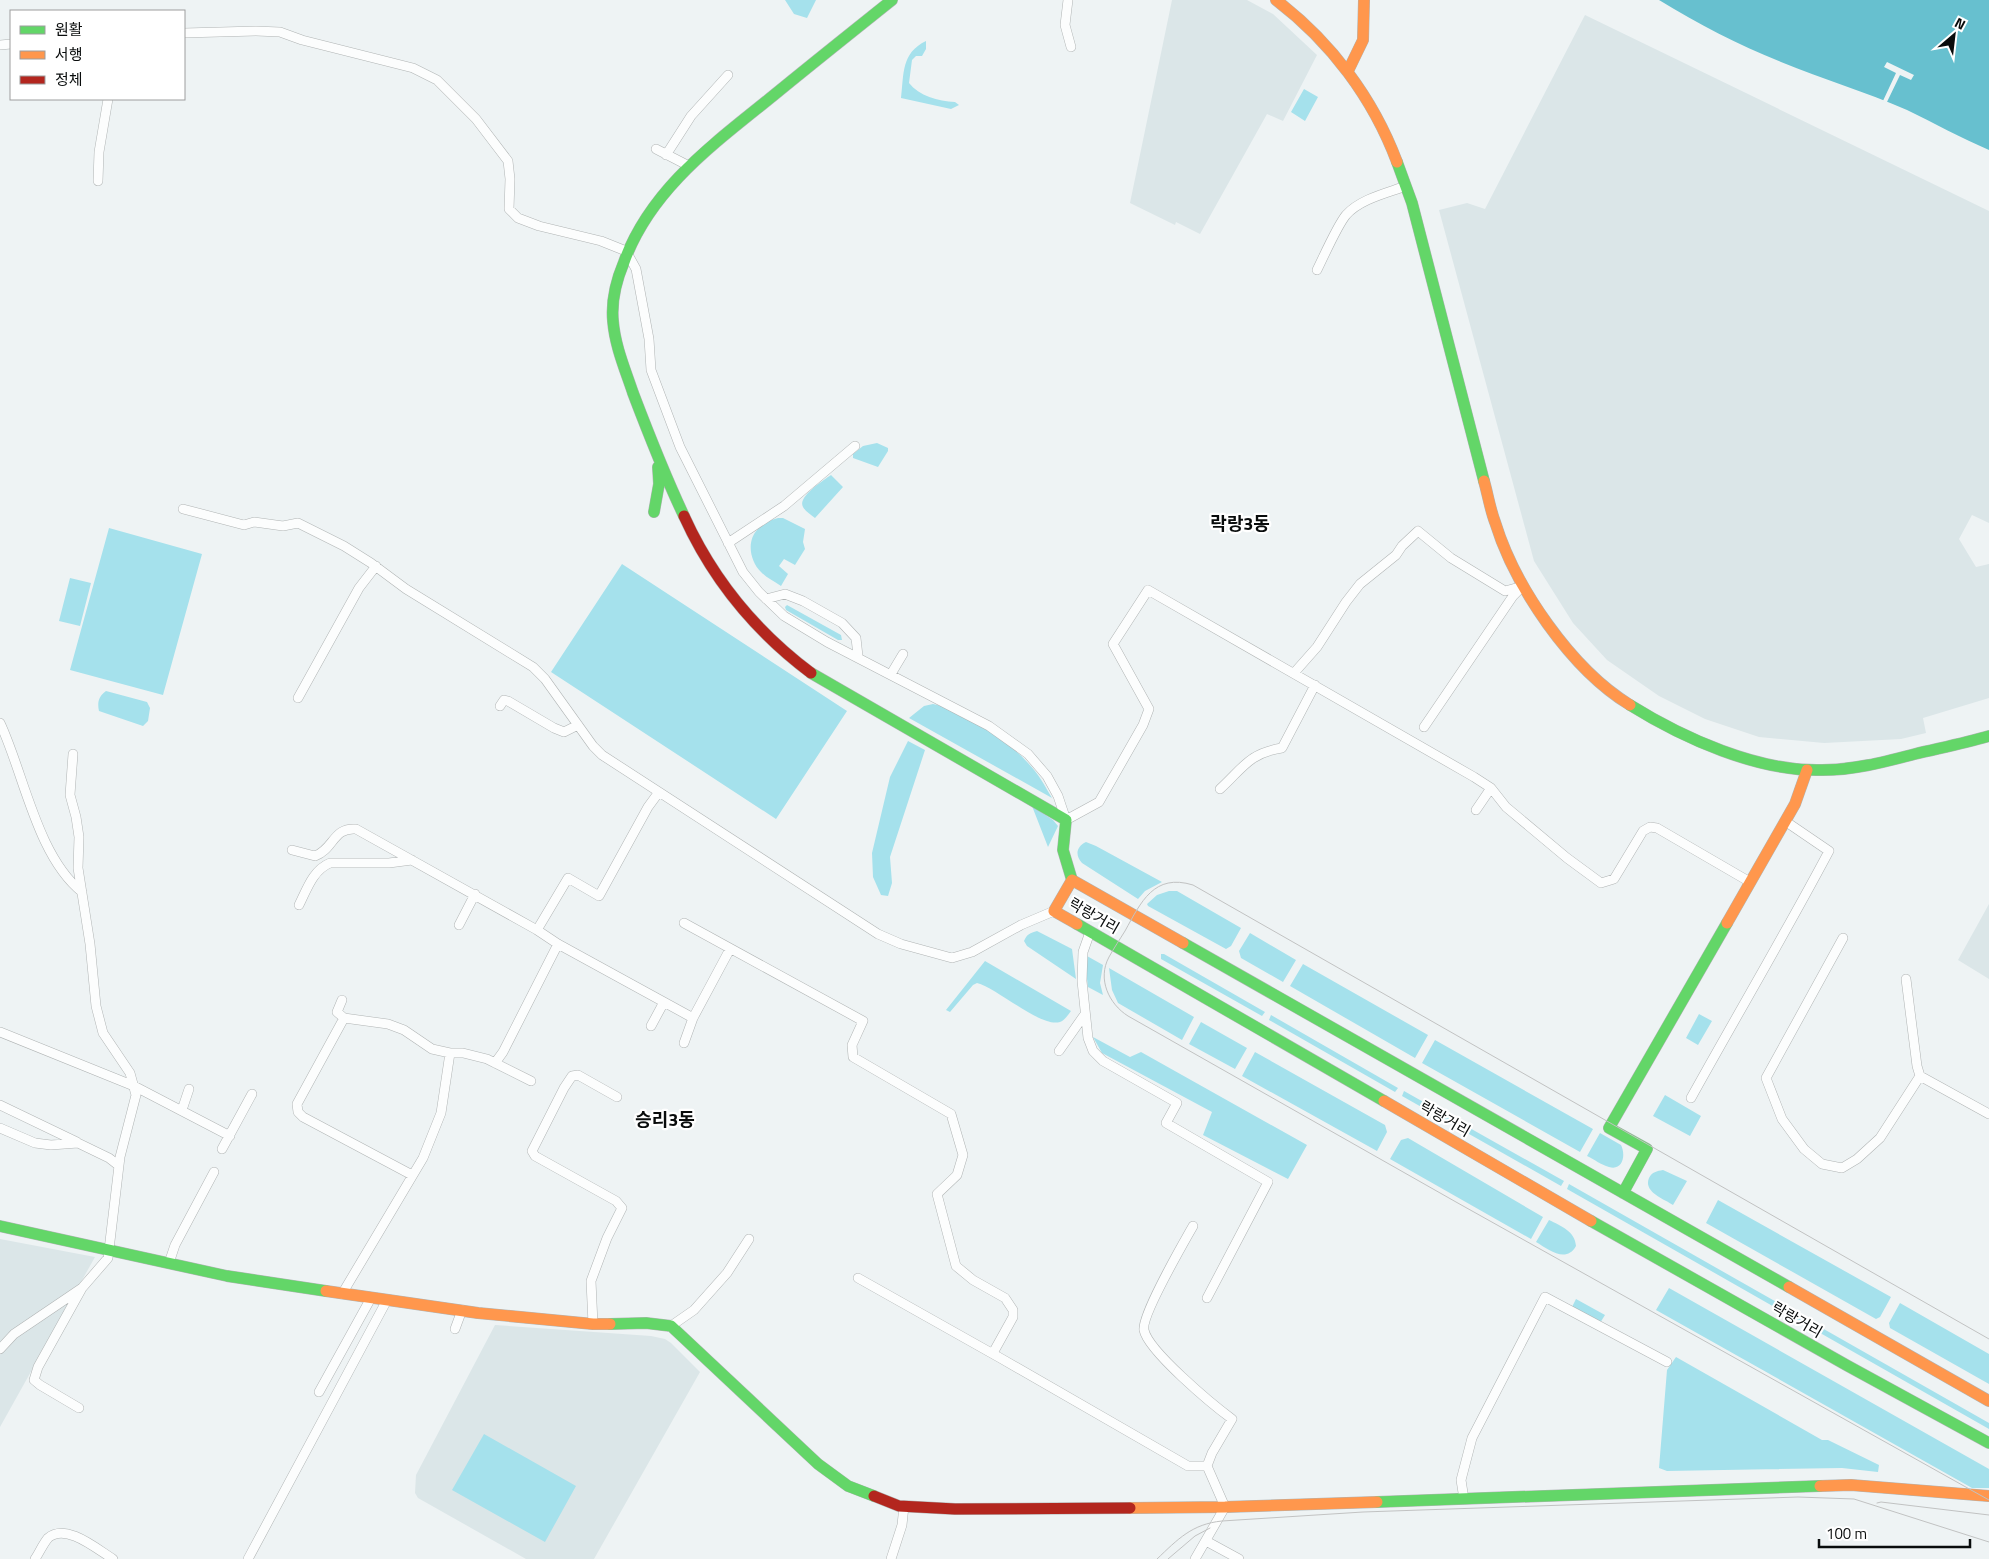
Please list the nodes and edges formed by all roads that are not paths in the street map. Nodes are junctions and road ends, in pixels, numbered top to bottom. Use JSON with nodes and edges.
{"nodes":[{"id":1,"x":892,"y":0,"type":"edge"},
{"id":2,"x":1068,"y":0,"type":"edge"},
{"id":3,"x":1276,"y":0,"type":"edge"},
{"id":4,"x":1364,"y":0,"type":"edge"},
{"id":5,"x":185,"y":32,"type":"edge"},
{"id":6,"x":1071,"y":47,"type":"dead end"},
{"id":7,"x":1348,"y":71,"type":"junction"},
{"id":8,"x":728,"y":75,"type":"dead end"},
{"id":9,"x":108,"y":100,"type":"edge"},
{"id":10,"x":656,"y":149,"type":"dead end"},
{"id":11,"x":666,"y":155,"type":"junction"},
{"id":12,"x":689,"y":166,"type":"junction"},
{"id":13,"x":98,"y":182,"type":"dead end"},
{"id":14,"x":1406,"y":186,"type":"junction"},
{"id":15,"x":626,"y":251,"type":"junction"},
{"id":16,"x":1317,"y":270,"type":"dead end"},
{"id":17,"x":855,"y":446,"type":"dead end"},
{"id":18,"x":652,"y":447,"type":"junction"},
{"id":19,"x":183,"y":509,"type":"dead end"},
{"id":20,"x":654,"y":512,"type":"dead end"},
{"id":21,"x":728,"y":543,"type":"junction"},
{"id":22,"x":376,"y":566,"type":"junction"},
{"id":23,"x":1523,"y":586,"type":"junction"},
{"id":24,"x":766,"y":599,"type":"junction"},
{"id":25,"x":903,"y":654,"type":"dead end"},
{"id":26,"x":858,"y":656,"type":"junction"},
{"id":27,"x":1294,"y":673,"type":"junction"},
{"id":28,"x":891,"y":674,"type":"junction"},
{"id":29,"x":1315,"y":685,"type":"junction"},
{"id":30,"x":298,"y":698,"type":"dead end"},
{"id":31,"x":500,"y":706,"type":"dead end"},
{"id":32,"x":0,"y":723,"type":"edge"},
{"id":33,"x":578,"y":725,"type":"junction"},
{"id":34,"x":1424,"y":727,"type":"dead end"},
{"id":35,"x":1989,"y":736,"type":"edge"},
{"id":36,"x":73,"y":754,"type":"dead end"},
{"id":37,"x":1807,"y":770,"type":"junction"},
{"id":38,"x":1491,"y":788,"type":"junction"},
{"id":39,"x":1220,"y":789,"type":"dead end"},
{"id":40,"x":659,"y":792,"type":"junction"},
{"id":41,"x":1476,"y":810,"type":"dead end"},
{"id":42,"x":1066,"y":820,"type":"junction"},
{"id":43,"x":1785,"y":821,"type":"junction"},
{"id":44,"x":292,"y":850,"type":"dead end"},
{"id":45,"x":412,"y":860,"type":"junction"},
{"id":46,"x":1072,"y":880,"type":"junction"},
{"id":47,"x":1750,"y":882,"type":"junction"},
{"id":48,"x":82,"y":892,"type":"junction"},
{"id":49,"x":475,"y":894,"type":"junction"},
{"id":50,"x":299,"y":905,"type":"dead end"},
{"id":51,"x":1054,"y":911,"type":"junction"},
{"id":52,"x":684,"y":923,"type":"dead end"},
{"id":53,"x":459,"y":925,"type":"dead end"},
{"id":54,"x":537,"y":930,"type":"junction"},
{"id":55,"x":1090,"y":932,"type":"junction"},
{"id":56,"x":1843,"y":938,"type":"dead end"},
{"id":57,"x":558,"y":944,"type":"junction"},
{"id":58,"x":730,"y":949,"type":"junction"},
{"id":59,"x":1906,"y":979,"type":"dead end"},
{"id":60,"x":342,"y":1000,"type":"dead end"},
{"id":61,"x":664,"y":1002,"type":"junction"},
{"id":62,"x":1085,"y":1014,"type":"junction"},
{"id":63,"x":344,"y":1018,"type":"junction"},
{"id":64,"x":692,"y":1018,"type":"junction"},
{"id":65,"x":652,"y":1026,"type":"dead end"},
{"id":66,"x":0,"y":1032,"type":"edge"},
{"id":67,"x":684,"y":1043,"type":"dead end"},
{"id":68,"x":1059,"y":1052,"type":"dead end"},
{"id":69,"x":450,"y":1053,"type":"junction"},
{"id":70,"x":495,"y":1063,"type":"junction"},
{"id":71,"x":1920,"y":1076,"type":"junction"},
{"id":72,"x":531,"y":1081,"type":"dead end"},
{"id":73,"x":134,"y":1086,"type":"junction"},
{"id":74,"x":189,"y":1090,"type":"dead end"},
{"id":75,"x":252,"y":1094,"type":"dead end"},
{"id":76,"x":617,"y":1097,"type":"dead end"},
{"id":77,"x":1691,"y":1098,"type":"dead end"},
{"id":78,"x":0,"y":1105,"type":"edge"},
{"id":79,"x":182,"y":1110,"type":"junction"},
{"id":80,"x":1989,"y":1114,"type":"edge"},
{"id":81,"x":0,"y":1128,"type":"edge"},
{"id":82,"x":230,"y":1136,"type":"junction"},
{"id":83,"x":78,"y":1142,"type":"junction"},
{"id":84,"x":222,"y":1150,"type":"dead end"},
{"id":85,"x":118,"y":1165,"type":"junction"},
{"id":86,"x":214,"y":1172,"type":"dead end"},
{"id":87,"x":412,"y":1175,"type":"junction"},
{"id":88,"x":1623,"y":1193,"type":"junction"},
{"id":89,"x":0,"y":1226,"type":"edge"},
{"id":90,"x":1193,"y":1226,"type":"dead end"},
{"id":91,"x":749,"y":1239,"type":"dead end"},
{"id":92,"x":109,"y":1249,"type":"junction"},
{"id":93,"x":169,"y":1263,"type":"junction"},
{"id":94,"x":858,"y":1278,"type":"dead end"},
{"id":95,"x":82,"y":1288,"type":"junction"},
{"id":96,"x":342,"y":1294,"type":"junction"},
{"id":97,"x":371,"y":1298,"type":"junction"},
{"id":98,"x":1207,"y":1298,"type":"dead end"},
{"id":99,"x":387,"y":1300,"type":"junction"},
{"id":100,"x":462,"y":1310,"type":"junction"},
{"id":101,"x":592,"y":1324,"type":"junction"},
{"id":102,"x":671,"y":1326,"type":"junction"},
{"id":103,"x":455,"y":1329,"type":"dead end"},
{"id":104,"x":0,"y":1349,"type":"edge"},
{"id":105,"x":993,"y":1353,"type":"junction"},
{"id":106,"x":1667,"y":1362,"type":"dead end"},
{"id":107,"x":319,"y":1392,"type":"dead end"},
{"id":108,"x":1989,"y":1401,"type":"edge"},
{"id":109,"x":79,"y":1408,"type":"dead end"},
{"id":110,"x":1989,"y":1443,"type":"edge"},
{"id":111,"x":1208,"y":1466,"type":"junction"},
{"id":112,"x":1989,"y":1496,"type":"edge"},
{"id":113,"x":1464,"y":1499,"type":"junction"},
{"id":114,"x":904,"y":1506,"type":"junction"},
{"id":115,"x":1225,"y":1507,"type":"junction"},
{"id":116,"x":1206,"y":1541,"type":"junction"},
{"id":117,"x":35,"y":1559,"type":"edge"},
{"id":118,"x":113,"y":1559,"type":"edge"},
{"id":119,"x":248,"y":1559,"type":"edge"},
{"id":120,"x":891,"y":1559,"type":"edge"},
{"id":121,"x":1195,"y":1559,"type":"edge"},
{"id":122,"x":1240,"y":1559,"type":"edge"}],
"edges":[{"from":1,"to":12,"type":"main road"},
{"from":2,"to":6,"type":"street"},
{"from":3,"to":7,"type":"main road"},
{"from":4,"to":7,"type":"main road"},
{"from":5,"to":15,"type":"street"},
{"from":7,"to":14,"type":"main road"},
{"from":8,"to":11,"type":"street"},
{"from":9,"to":13,"type":"street"},
{"from":10,"to":11,"type":"street"},
{"from":11,"to":12,"type":"street"},
{"from":12,"to":15,"type":"main road"},
{"from":14,"to":16,"type":"street"},
{"from":14,"to":23,"type":"main road"},
{"from":15,"to":18,"type":"main road"},
{"from":15,"to":21,"type":"street"},
{"from":17,"to":21,"type":"street"},
{"from":18,"to":20,"type":"main road"},
{"from":18,"to":42,"type":"main road"},
{"from":19,"to":22,"type":"street"},
{"from":21,"to":24,"type":"street"},
{"from":22,"to":30,"type":"street"},
{"from":22,"to":33,"type":"street"},
{"from":23,"to":27,"type":"street"},
{"from":23,"to":34,"type":"street"},
{"from":23,"to":37,"type":"main road"},
{"from":24,"to":26,"type":"street"},
{"from":24,"to":26,"type":"street"},
{"from":25,"to":28,"type":"street"},
{"from":26,"to":28,"type":"street"},
{"from":27,"to":29,"type":"street"},
{"from":27,"to":42,"type":"street"},
{"from":28,"to":42,"type":"street"},
{"from":29,"to":38,"type":"street"},
{"from":29,"to":39,"type":"street"},
{"from":31,"to":33,"type":"street"},
{"from":32,"to":48,"type":"street"},
{"from":33,"to":40,"type":"street"},
{"from":35,"to":37,"type":"main road"},
{"from":36,"to":48,"type":"street"},
{"from":37,"to":43,"type":"main road"},
{"from":38,"to":41,"type":"street"},
{"from":38,"to":47,"type":"street"},
{"from":40,"to":51,"type":"street"},
{"from":40,"to":54,"type":"street"},
{"from":42,"to":46,"type":"main road"},
{"from":43,"to":47,"type":"main road"},
{"from":43,"to":77,"type":"street"},
{"from":44,"to":45,"type":"street"},
{"from":45,"to":49,"type":"street"},
{"from":45,"to":50,"type":"street"},
{"from":46,"to":51,"type":"main road","name":"락랑거리"},
{"from":46,"to":88,"type":"main road","name":"락랑거리"},
{"from":47,"to":88,"type":"main road"},
{"from":48,"to":73,"type":"street"},
{"from":49,"to":53,"type":"street"},
{"from":49,"to":54,"type":"street"},
{"from":51,"to":55,"type":"main road","name":"락랑거리"},
{"from":52,"to":58,"type":"street"},
{"from":54,"to":57,"type":"street"},
{"from":55,"to":62,"type":"street"},
{"from":55,"to":110,"type":"main road","name":"락랑거리"},
{"from":56,"to":71,"type":"street"},
{"from":57,"to":61,"type":"street"},
{"from":57,"to":70,"type":"street"},
{"from":58,"to":64,"type":"street"},
{"from":58,"to":105,"type":"street"},
{"from":59,"to":71,"type":"street"},
{"from":60,"to":63,"type":"street"},
{"from":61,"to":64,"type":"street"},
{"from":61,"to":65,"type":"street"},
{"from":62,"to":68,"type":"street"},
{"from":62,"to":98,"type":"street"},
{"from":63,"to":69,"type":"street"},
{"from":63,"to":87,"type":"street"},
{"from":64,"to":67,"type":"street"},
{"from":66,"to":73,"type":"street"},
{"from":69,"to":70,"type":"street"},
{"from":69,"to":87,"type":"street"},
{"from":70,"to":72,"type":"street"},
{"from":71,"to":80,"type":"street"},
{"from":73,"to":79,"type":"street"},
{"from":73,"to":85,"type":"street"},
{"from":74,"to":79,"type":"street"},
{"from":75,"to":82,"type":"street"},
{"from":76,"to":101,"type":"street"},
{"from":78,"to":83,"type":"street"},
{"from":79,"to":82,"type":"street"},
{"from":81,"to":83,"type":"street"},
{"from":82,"to":84,"type":"street"},
{"from":83,"to":85,"type":"street"},
{"from":85,"to":92,"type":"street"},
{"from":86,"to":93,"type":"street"},
{"from":87,"to":96,"type":"street"},
{"from":88,"to":108,"type":"main road","name":"락랑거리"},
{"from":89,"to":92,"type":"main road"},
{"from":90,"to":111,"type":"street"},
{"from":91,"to":102,"type":"street"},
{"from":92,"to":93,"type":"main road"},
{"from":92,"to":95,"type":"street"},
{"from":93,"to":96,"type":"main road"},
{"from":94,"to":105,"type":"street"},
{"from":95,"to":104,"type":"street"},
{"from":95,"to":109,"type":"street"},
{"from":96,"to":97,"type":"main road"},
{"from":97,"to":99,"type":"main road"},
{"from":97,"to":107,"type":"street"},
{"from":99,"to":100,"type":"main road"},
{"from":99,"to":119,"type":"street"},
{"from":100,"to":101,"type":"main road"},
{"from":100,"to":103,"type":"street"},
{"from":101,"to":102,"type":"main road"},
{"from":102,"to":114,"type":"main road"},
{"from":105,"to":111,"type":"street"},
{"from":106,"to":113,"type":"street"},
{"from":111,"to":115,"type":"street"},
{"from":112,"to":113,"type":"main road"},
{"from":113,"to":115,"type":"main road"},
{"from":114,"to":115,"type":"main road"},
{"from":114,"to":120,"type":"street"},
{"from":115,"to":116,"type":"street"},
{"from":116,"to":121,"type":"street"},
{"from":116,"to":122,"type":"street"},
{"from":117,"to":118,"type":"street"}]}
